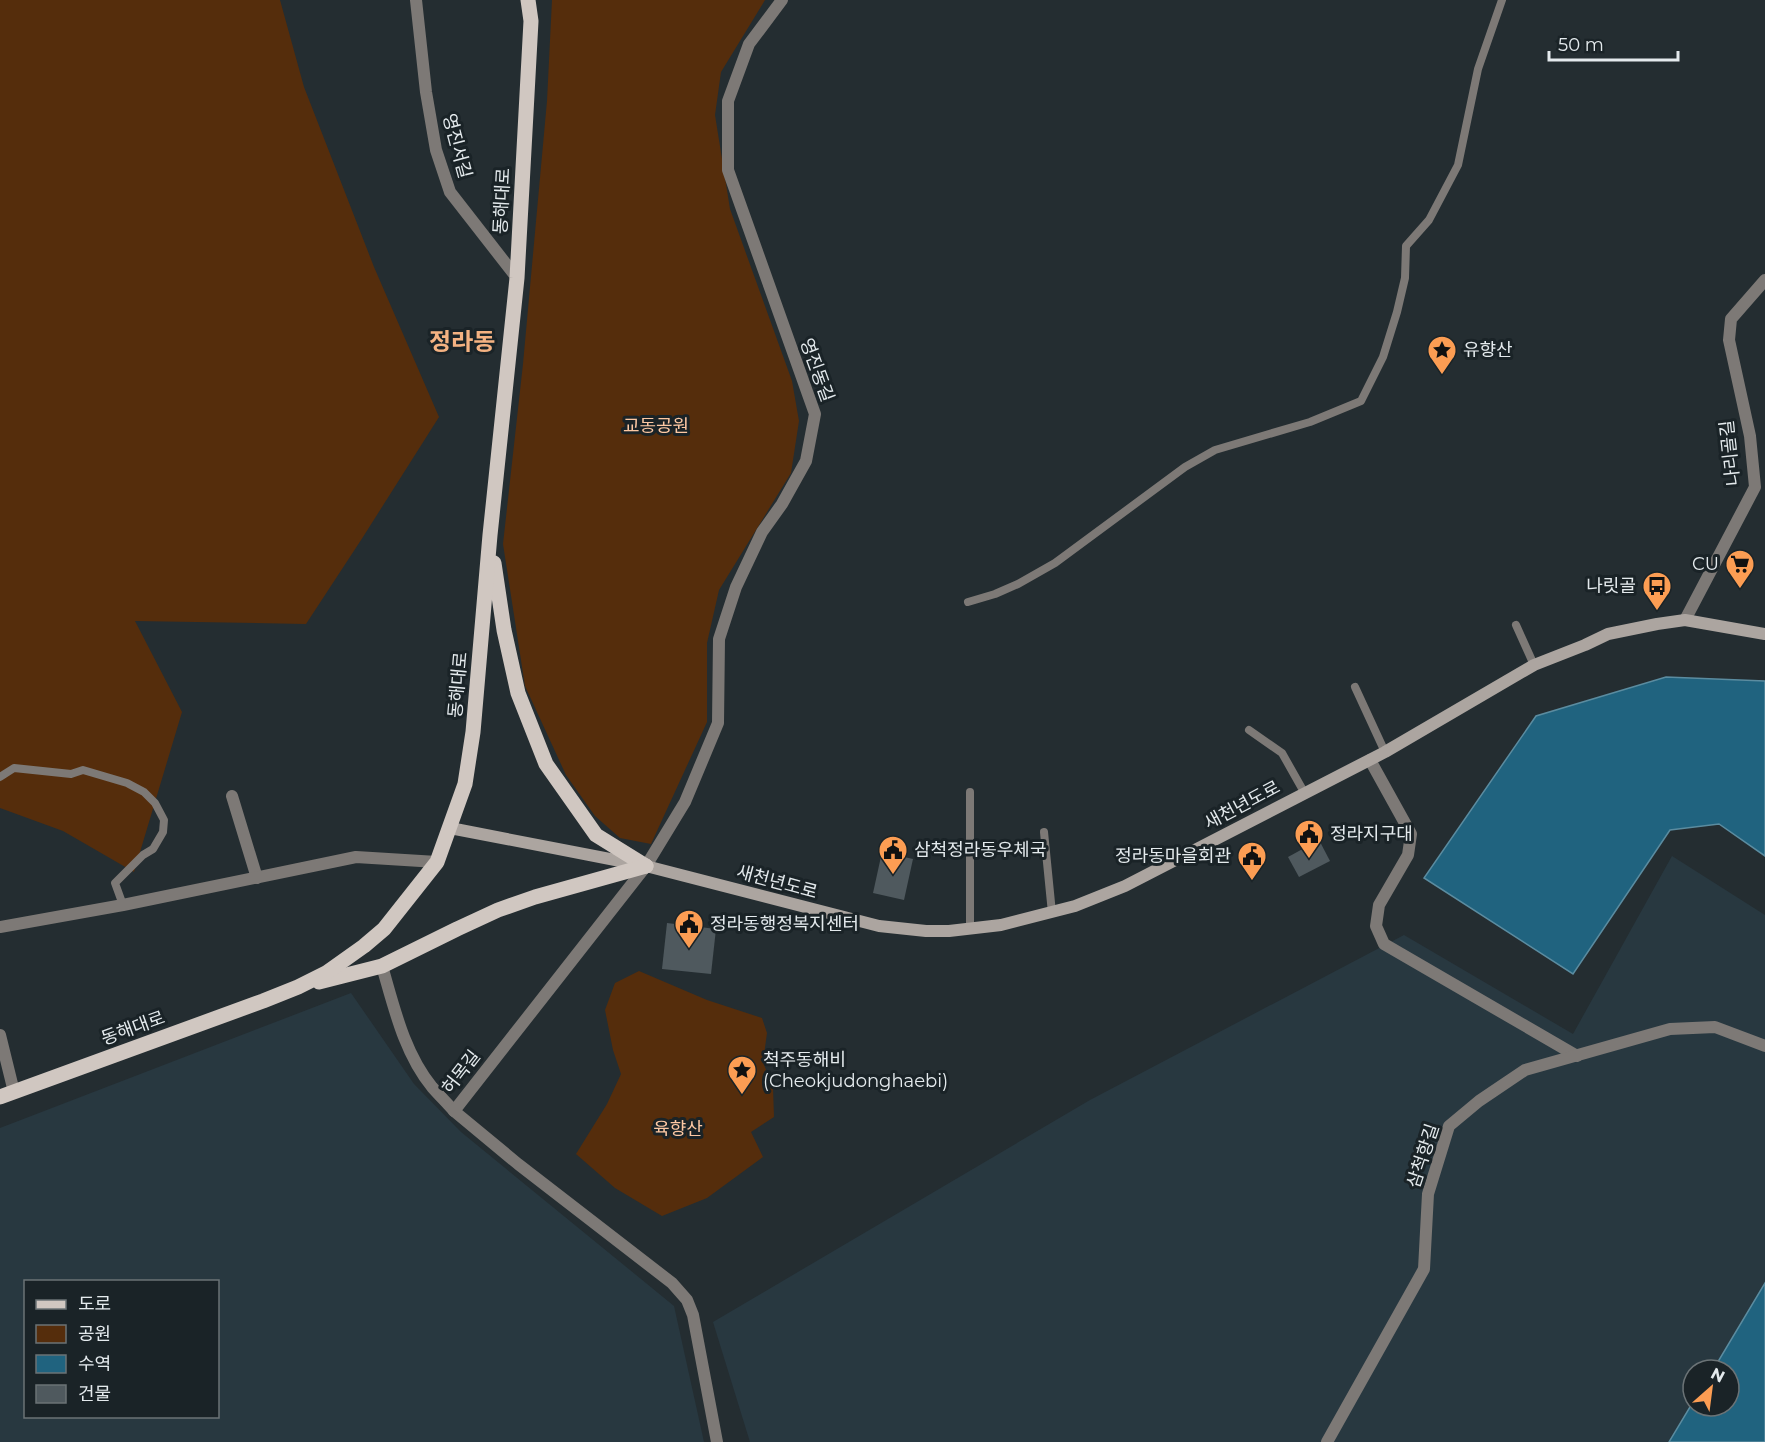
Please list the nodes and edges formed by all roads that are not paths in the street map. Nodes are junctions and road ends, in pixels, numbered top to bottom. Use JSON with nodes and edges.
{"nodes":[{"id":1,"x":416,"y":0,"type":"edge"},
{"id":2,"x":528,"y":0,"type":"edge"},
{"id":3,"x":783,"y":0,"type":"edge"},
{"id":4,"x":1502,"y":0,"type":"edge"},
{"id":5,"x":517,"y":278,"type":"junction"},
{"id":6,"x":1765,"y":280,"type":"edge"},
{"id":7,"x":490,"y":535,"type":"junction"},
{"id":8,"x":968,"y":602,"type":"dead end"},
{"id":9,"x":1684,"y":620,"type":"junction"},
{"id":10,"x":1516,"y":625,"type":"dead end"},
{"id":11,"x":1765,"y":634,"type":"edge"},
{"id":12,"x":1534,"y":665,"type":"junction"},
{"id":13,"x":1355,"y":687,"type":"dead end"},
{"id":14,"x":1249,"y":730,"type":"dead end"},
{"id":15,"x":1385,"y":752,"type":"junction"},
{"id":16,"x":1370,"y":760,"type":"junction"},
{"id":17,"x":0,"y":777,"type":"edge"},
{"id":18,"x":970,"y":792,"type":"dead end"},
{"id":19,"x":1304,"y":792,"type":"junction"},
{"id":20,"x":232,"y":796,"type":"dead end"},
{"id":21,"x":450,"y":828,"type":"junction"},
{"id":22,"x":1044,"y":832,"type":"dead end"},
{"id":23,"x":437,"y":862,"type":"junction"},
{"id":24,"x":646,"y":866,"type":"junction"},
{"id":25,"x":257,"y":878,"type":"junction"},
{"id":26,"x":123,"y":905,"type":"junction"},
{"id":27,"x":1052,"y":913,"type":"junction"},
{"id":28,"x":0,"y":927,"type":"edge"},
{"id":29,"x":970,"y":929,"type":"junction"},
{"id":30,"x":382,"y":966,"type":"junction"},
{"id":31,"x":298,"y":987,"type":"junction"},
{"id":32,"x":0,"y":1035,"type":"edge"},
{"id":33,"x":1765,"y":1046,"type":"edge"},
{"id":34,"x":1577,"y":1056,"type":"junction"},
{"id":35,"x":7,"y":1094,"type":"edge"},
{"id":36,"x":454,"y":1111,"type":"junction"},
{"id":37,"x":717,"y":1442,"type":"edge"},
{"id":38,"x":1327,"y":1442,"type":"edge"}],
"edges":[{"from":1,"to":5,"type":"street","name":"영진서길"},
{"from":2,"to":5,"type":"main road","name":"동해대로"},
{"from":3,"to":24,"type":"street","name":"영진동길"},
{"from":4,"to":8,"type":"lane"},
{"from":5,"to":7,"type":"main road","name":"동해대로"},
{"from":6,"to":9,"type":"street","name":"나리골길"},
{"from":7,"to":21,"type":"main road","name":"동해대로"},
{"from":7,"to":24,"type":"main road"},
{"from":9,"to":11,"type":"street","name":"새천년도로"},
{"from":9,"to":12,"type":"street","name":"새천년도로"},
{"from":10,"to":12,"type":"lane"},
{"from":12,"to":15,"type":"street","name":"새천년도로"},
{"from":13,"to":15,"type":"lane"},
{"from":14,"to":19,"type":"lane"},
{"from":15,"to":16,"type":"street","name":"새천년도로"},
{"from":16,"to":19,"type":"street","name":"새천년도로"},
{"from":16,"to":34,"type":"street"},
{"from":17,"to":26,"type":"lane"},
{"from":18,"to":29,"type":"lane"},
{"from":19,"to":27,"type":"street","name":"새천년도로"},
{"from":20,"to":25,"type":"street"},
{"from":21,"to":23,"type":"main road","name":"동해대로"},
{"from":21,"to":24,"type":"street","name":"새천년도로"},
{"from":22,"to":27,"type":"lane"},
{"from":23,"to":25,"type":"street"},
{"from":23,"to":31,"type":"main road","name":"동해대로"},
{"from":24,"to":29,"type":"street","name":"새천년도로"},
{"from":24,"to":30,"type":"main road"},
{"from":24,"to":36,"type":"street","name":"허목길"},
{"from":25,"to":26,"type":"street"},
{"from":26,"to":28,"type":"street"},
{"from":27,"to":29,"type":"street","name":"새천년도로"},
{"from":30,"to":31,"type":"main road"},
{"from":30,"to":36,"type":"street"},
{"from":31,"to":35,"type":"main road","name":"동해대로"},
{"from":32,"to":35,"type":"street"},
{"from":33,"to":34,"type":"street","name":"삼척항길"},
{"from":34,"to":38,"type":"street","name":"삼척항길"},
{"from":36,"to":37,"type":"street","name":"허목길"}]}
